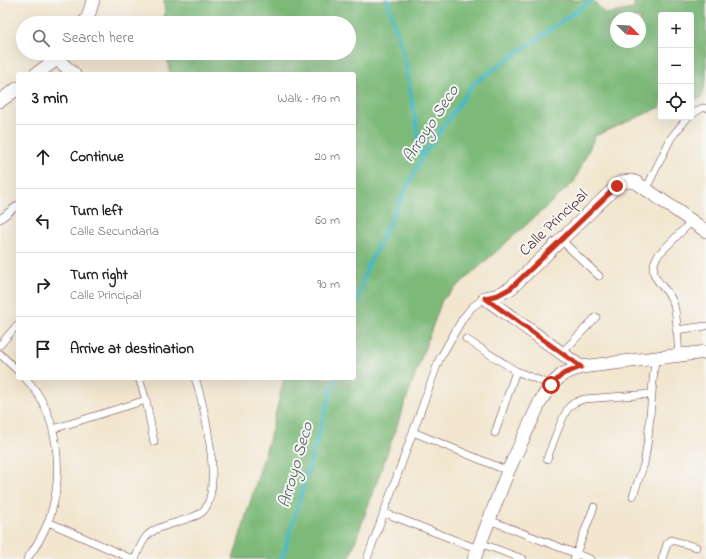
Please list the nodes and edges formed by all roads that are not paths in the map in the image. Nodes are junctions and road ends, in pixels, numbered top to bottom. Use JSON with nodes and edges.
{"nodes":[{"id":1,"x":93,"y":0,"type":"edge"},
{"id":2,"x":88,"y":16,"type":"edge"},
{"id":3,"x":54,"y":60,"type":"edge"},
{"id":4,"x":62,"y":60,"type":"edge"},
{"id":5,"x":39,"y":72,"type":"edge"},
{"id":6,"x":72,"y":72,"type":"edge"},
{"id":7,"x":16,"y":89,"type":"edge"},
{"id":8,"x":0,"y":101,"type":"edge"},
{"id":9,"x":706,"y":108,"type":"edge"},
{"id":10,"x":694,"y":113,"type":"edge"},
{"id":11,"x":686,"y":120,"type":"edge"},
{"id":12,"x":646,"y":189,"type":"junction"},
{"id":13,"x":16,"y":207,"type":"edge"},
{"id":14,"x":0,"y":219,"type":"edge"},
{"id":15,"x":692,"y":221,"type":"junction"},
{"id":16,"x":706,"y":230,"type":"edge"},
{"id":17,"x":561,"y":240,"type":"junction"},
{"id":18,"x":599,"y":276,"type":"dead end"},
{"id":19,"x":485,"y":298,"type":"junction"},
{"id":20,"x":596,"y":317,"type":"dead end"},
{"id":21,"x":16,"y":326,"type":"edge"},
{"id":22,"x":706,"y":326,"type":"edge"},
{"id":23,"x":676,"y":330,"type":"junction"},
{"id":24,"x":466,"y":339,"type":"dead end"},
{"id":25,"x":0,"y":345,"type":"edge"},
{"id":26,"x":706,"y":352,"type":"edge"},
{"id":27,"x":562,"y":353,"type":"junction"},
{"id":28,"x":0,"y":354,"type":"edge"},
{"id":29,"x":679,"y":355,"type":"junction"},
{"id":30,"x":655,"y":358,"type":"junction"},
{"id":31,"x":581,"y":367,"type":"junction"},
{"id":32,"x":16,"y":369,"type":"edge"},
{"id":33,"x":516,"y":371,"type":"junction"},
{"id":34,"x":26,"y":380,"type":"edge"},
{"id":35,"x":140,"y":380,"type":"edge"},
{"id":36,"x":196,"y":380,"type":"edge"},
{"id":37,"x":551,"y":385,"type":"junction"},
{"id":38,"x":652,"y":394,"type":"junction"},
{"id":39,"x":146,"y":400,"type":"junction"},
{"id":40,"x":53,"y":429,"type":"junction"},
{"id":41,"x":413,"y":432,"type":"junction"},
{"id":42,"x":495,"y":433,"type":"dead end"},
{"id":43,"x":154,"y":442,"type":"dead end"},
{"id":44,"x":547,"y":459,"type":"dead end"},
{"id":45,"x":508,"y":470,"type":"junction"},
{"id":46,"x":633,"y":496,"type":"dead end"},
{"id":47,"x":594,"y":507,"type":"dead end"},
{"id":48,"x":385,"y":513,"type":"junction"},
{"id":49,"x":489,"y":520,"type":"junction"},
{"id":50,"x":48,"y":522,"type":"junction"},
{"id":51,"x":696,"y":547,"type":"dead end"},
{"id":52,"x":477,"y":550,"type":"edge"},
{"id":53,"x":575,"y":556,"type":"edge"},
{"id":54,"x":27,"y":559,"type":"edge"},
{"id":55,"x":134,"y":559,"type":"edge"},
{"id":56,"x":367,"y":559,"type":"edge"},
{"id":57,"x":523,"y":559,"type":"edge"},
{"id":58,"x":590,"y":559,"type":"edge"},
{"id":59,"x":662,"y":559,"type":"edge"}],
"edges":[{"from":1,"to":2,"type":"street"},
{"from":3,"to":5,"type":"street"},
{"from":4,"to":6,"type":"street"},
{"from":7,"to":8,"type":"street"},
{"from":9,"to":10,"type":"lane"},
{"from":11,"to":12,"type":"lane"},
{"from":12,"to":15,"type":"street","name":"Calle Principal"},
{"from":12,"to":17,"type":"street","name":"Calle Principal"},
{"from":13,"to":14,"type":"lane"},
{"from":15,"to":16,"type":"street","name":"Calle Principal"},
{"from":15,"to":23,"type":"lane"},
{"from":17,"to":18,"type":"lane"},
{"from":17,"to":19,"type":"street","name":"Calle Principal"},
{"from":19,"to":27,"type":"street"},
{"from":19,"to":41,"type":"lane"},
{"from":20,"to":27,"type":"lane"},
{"from":21,"to":25,"type":"lane"},
{"from":22,"to":23,"type":"lane"},
{"from":23,"to":29,"type":"lane"},
{"from":24,"to":33,"type":"lane"},
{"from":26,"to":29,"type":"street"},
{"from":27,"to":31,"type":"street"},
{"from":28,"to":32,"type":"lane"},
{"from":29,"to":30,"type":"street"},
{"from":30,"to":31,"type":"street"},
{"from":30,"to":38,"type":"lane"},
{"from":31,"to":37,"type":"street"},
{"from":33,"to":37,"type":"lane"},
{"from":33,"to":42,"type":"lane"},
{"from":34,"to":40,"type":"lane"},
{"from":35,"to":39,"type":"lane"},
{"from":36,"to":55,"type":"lane"},
{"from":37,"to":45,"type":"street"},
{"from":38,"to":44,"type":"lane"},
{"from":38,"to":46,"type":"lane"},
{"from":39,"to":40,"type":"lane"},
{"from":39,"to":43,"type":"lane"},
{"from":40,"to":50,"type":"lane"},
{"from":41,"to":45,"type":"lane"},
{"from":41,"to":48,"type":"lane"},
{"from":45,"to":49,"type":"street"},
{"from":47,"to":53,"type":"lane"},
{"from":48,"to":52,"type":"lane"},
{"from":48,"to":56,"type":"lane"},
{"from":49,"to":52,"type":"street"},
{"from":49,"to":53,"type":"lane"},
{"from":50,"to":54,"type":"lane"},
{"from":50,"to":55,"type":"lane"},
{"from":51,"to":59,"type":"lane"},
{"from":52,"to":57,"type":"lane"},
{"from":53,"to":58,"type":"lane"}]}
